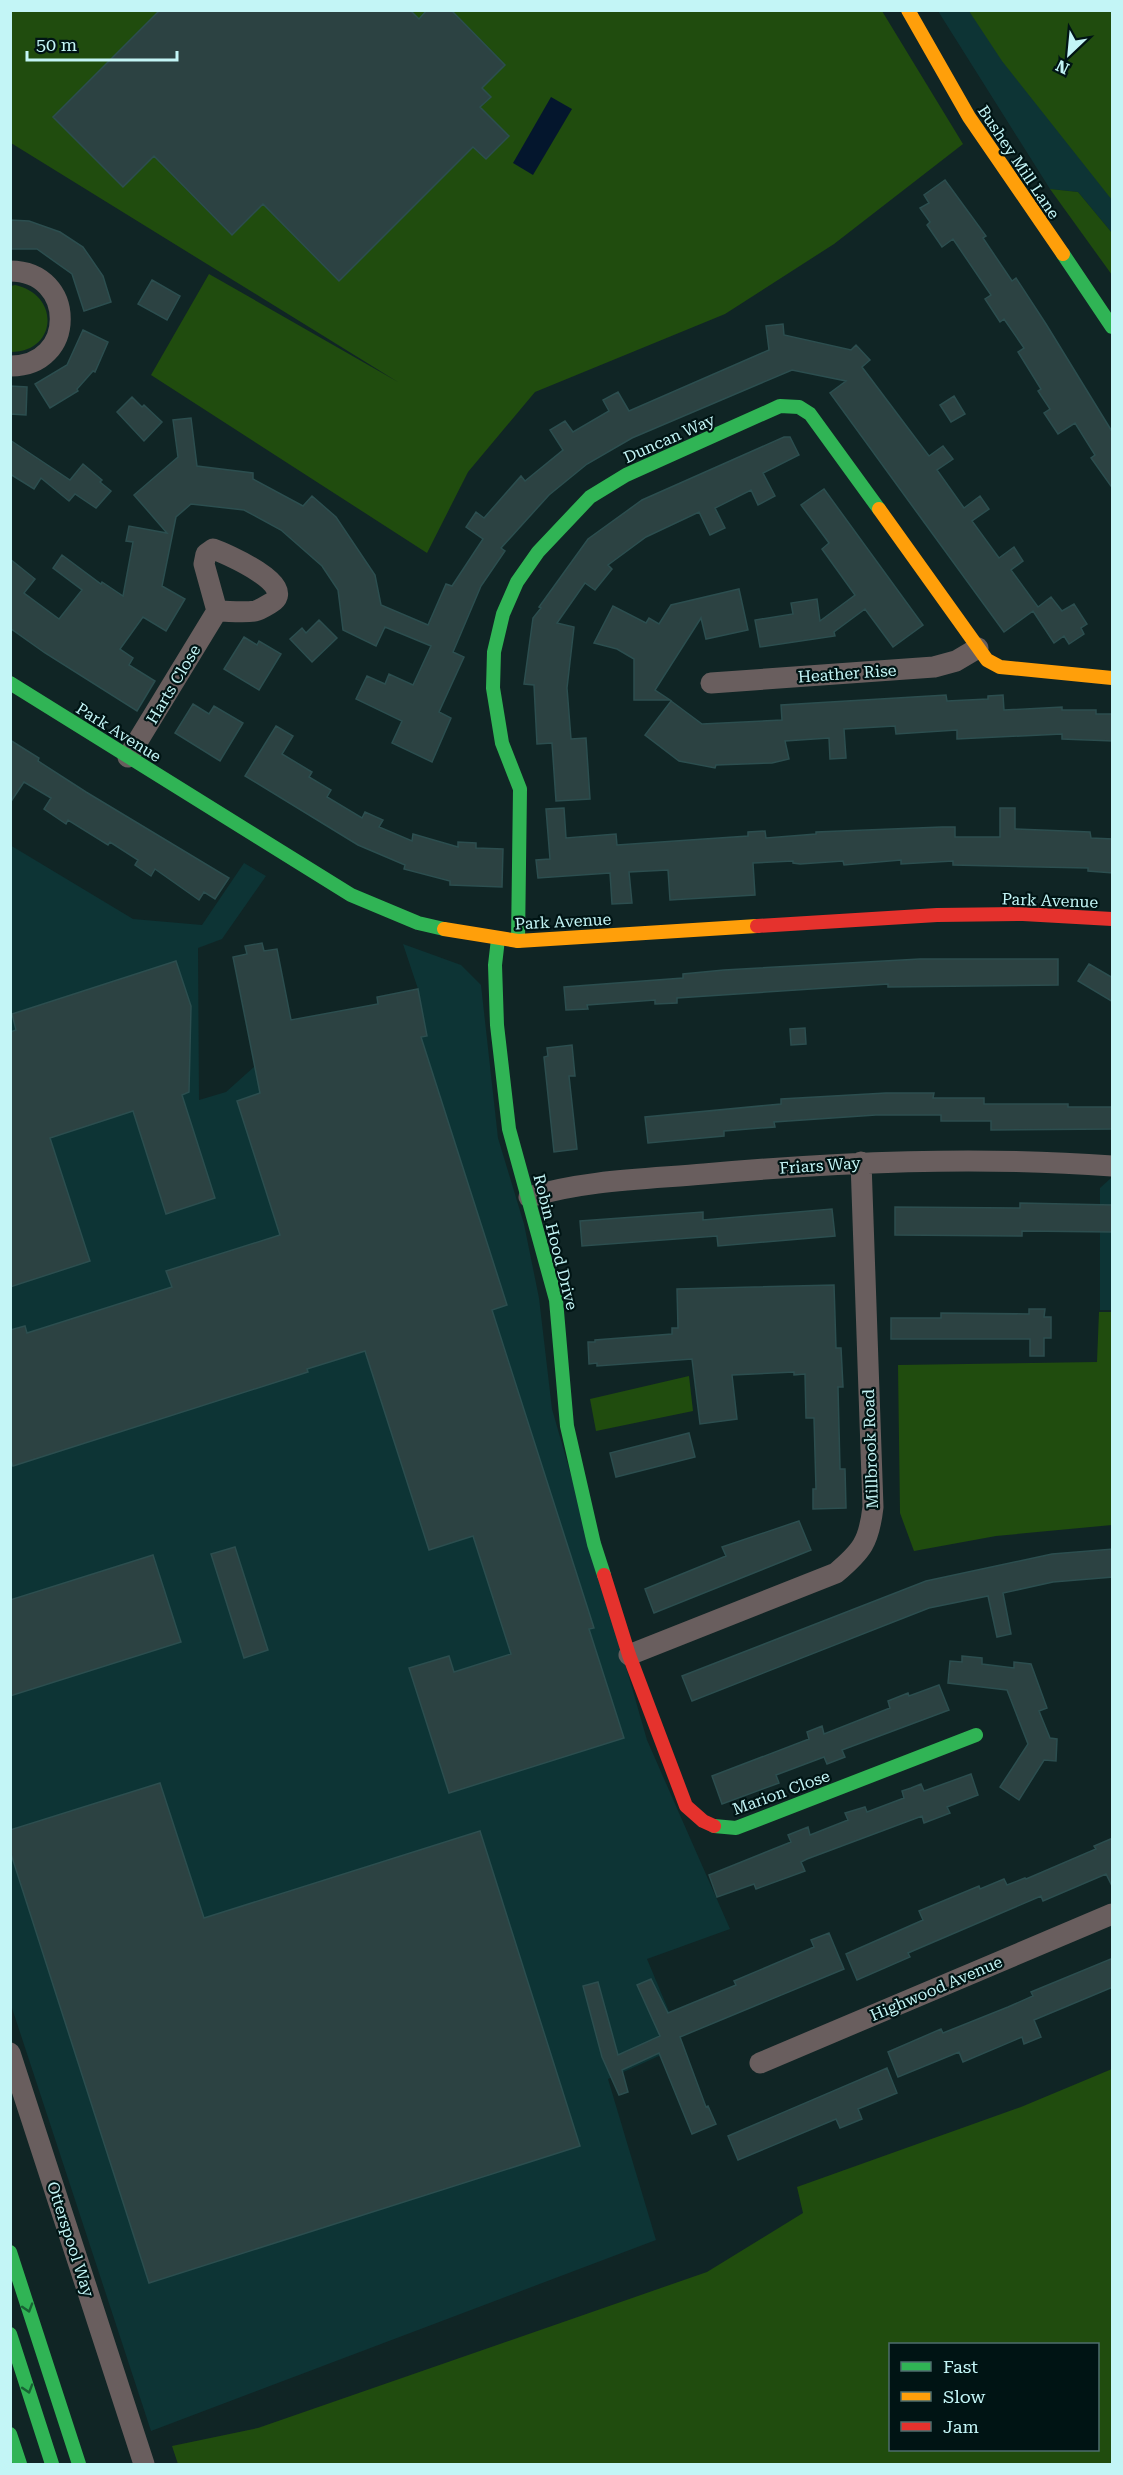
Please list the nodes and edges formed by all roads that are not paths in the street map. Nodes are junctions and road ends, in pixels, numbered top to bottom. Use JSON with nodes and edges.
{"nodes":[{"id":1,"x":908,"y":10,"type":"edge"},
{"id":2,"x":10,"y":271,"type":"edge"},
{"id":3,"x":1113,"y":327,"type":"edge"},
{"id":4,"x":10,"y":366,"type":"edge"},
{"id":5,"x":217,"y":611,"type":"dead end"},
{"id":6,"x":978,"y":648,"type":"junction"},
{"id":7,"x":1113,"y":678,"type":"edge"},
{"id":8,"x":10,"y":683,"type":"edge"},
{"id":9,"x":711,"y":683,"type":"dead end"},
{"id":10,"x":128,"y":757,"type":"junction"},
{"id":11,"x":1113,"y":919,"type":"edge"},
{"id":12,"x":498,"y":939,"type":"junction"},
{"id":13,"x":518,"y":941,"type":"junction"},
{"id":14,"x":861,"y":1162,"type":"junction"},
{"id":15,"x":1113,"y":1166,"type":"edge"},
{"id":16,"x":529,"y":1197,"type":"junction"},
{"id":17,"x":629,"y":1655,"type":"junction"},
{"id":18,"x":976,"y":1735,"type":"dead end"},
{"id":19,"x":1113,"y":1914,"type":"edge"},
{"id":20,"x":10,"y":2053,"type":"edge"},
{"id":21,"x":760,"y":2063,"type":"dead end"},
{"id":22,"x":10,"y":2252,"type":"edge"},
{"id":23,"x":10,"y":2334,"type":"edge"},
{"id":24,"x":10,"y":2434,"type":"edge"},
{"id":25,"x":20,"y":2464,"type":"edge"},
{"id":26,"x":52,"y":2464,"type":"edge"},
{"id":27,"x":79,"y":2464,"type":"edge"},
{"id":28,"x":144,"y":2464,"type":"edge"}],
"edges":[{"from":1,"to":3,"type":"main road","name":"Bushey Mill Lane"},
{"from":2,"to":4,"type":"street"},
{"from":5,"to":10,"type":"street","name":"Harts Close"},
{"from":6,"to":7,"type":"main road","name":"Duncan Way"},
{"from":6,"to":9,"type":"street","name":"Heather Rise"},
{"from":6,"to":13,"type":"main road","name":"Duncan Way"},
{"from":8,"to":10,"type":"main road","name":"Park Avenue"},
{"from":10,"to":12,"type":"main road","name":"Park Avenue"},
{"from":11,"to":13,"type":"main road","name":"Park Avenue"},
{"from":12,"to":13,"type":"main road","name":"Park Avenue"},
{"from":12,"to":16,"type":"main road","name":"Robin Hood Drive"},
{"from":14,"to":15,"type":"street","name":"Friars Way"},
{"from":14,"to":16,"type":"street","name":"Friars Way"},
{"from":14,"to":17,"type":"street","name":"Millbrook Road"},
{"from":16,"to":17,"type":"main road","name":"Robin Hood Drive"},
{"from":17,"to":18,"type":"main road","name":"Marion Close"},
{"from":19,"to":21,"type":"street","name":"Highwood Avenue"},
{"from":20,"to":28,"type":"street","name":"Otterspool Way"},
{"from":22,"to":27,"type":"main road","one_way":true},
{"from":23,"to":26,"type":"main road","one_way":true},
{"from":24,"to":25,"type":"main road"}]}
